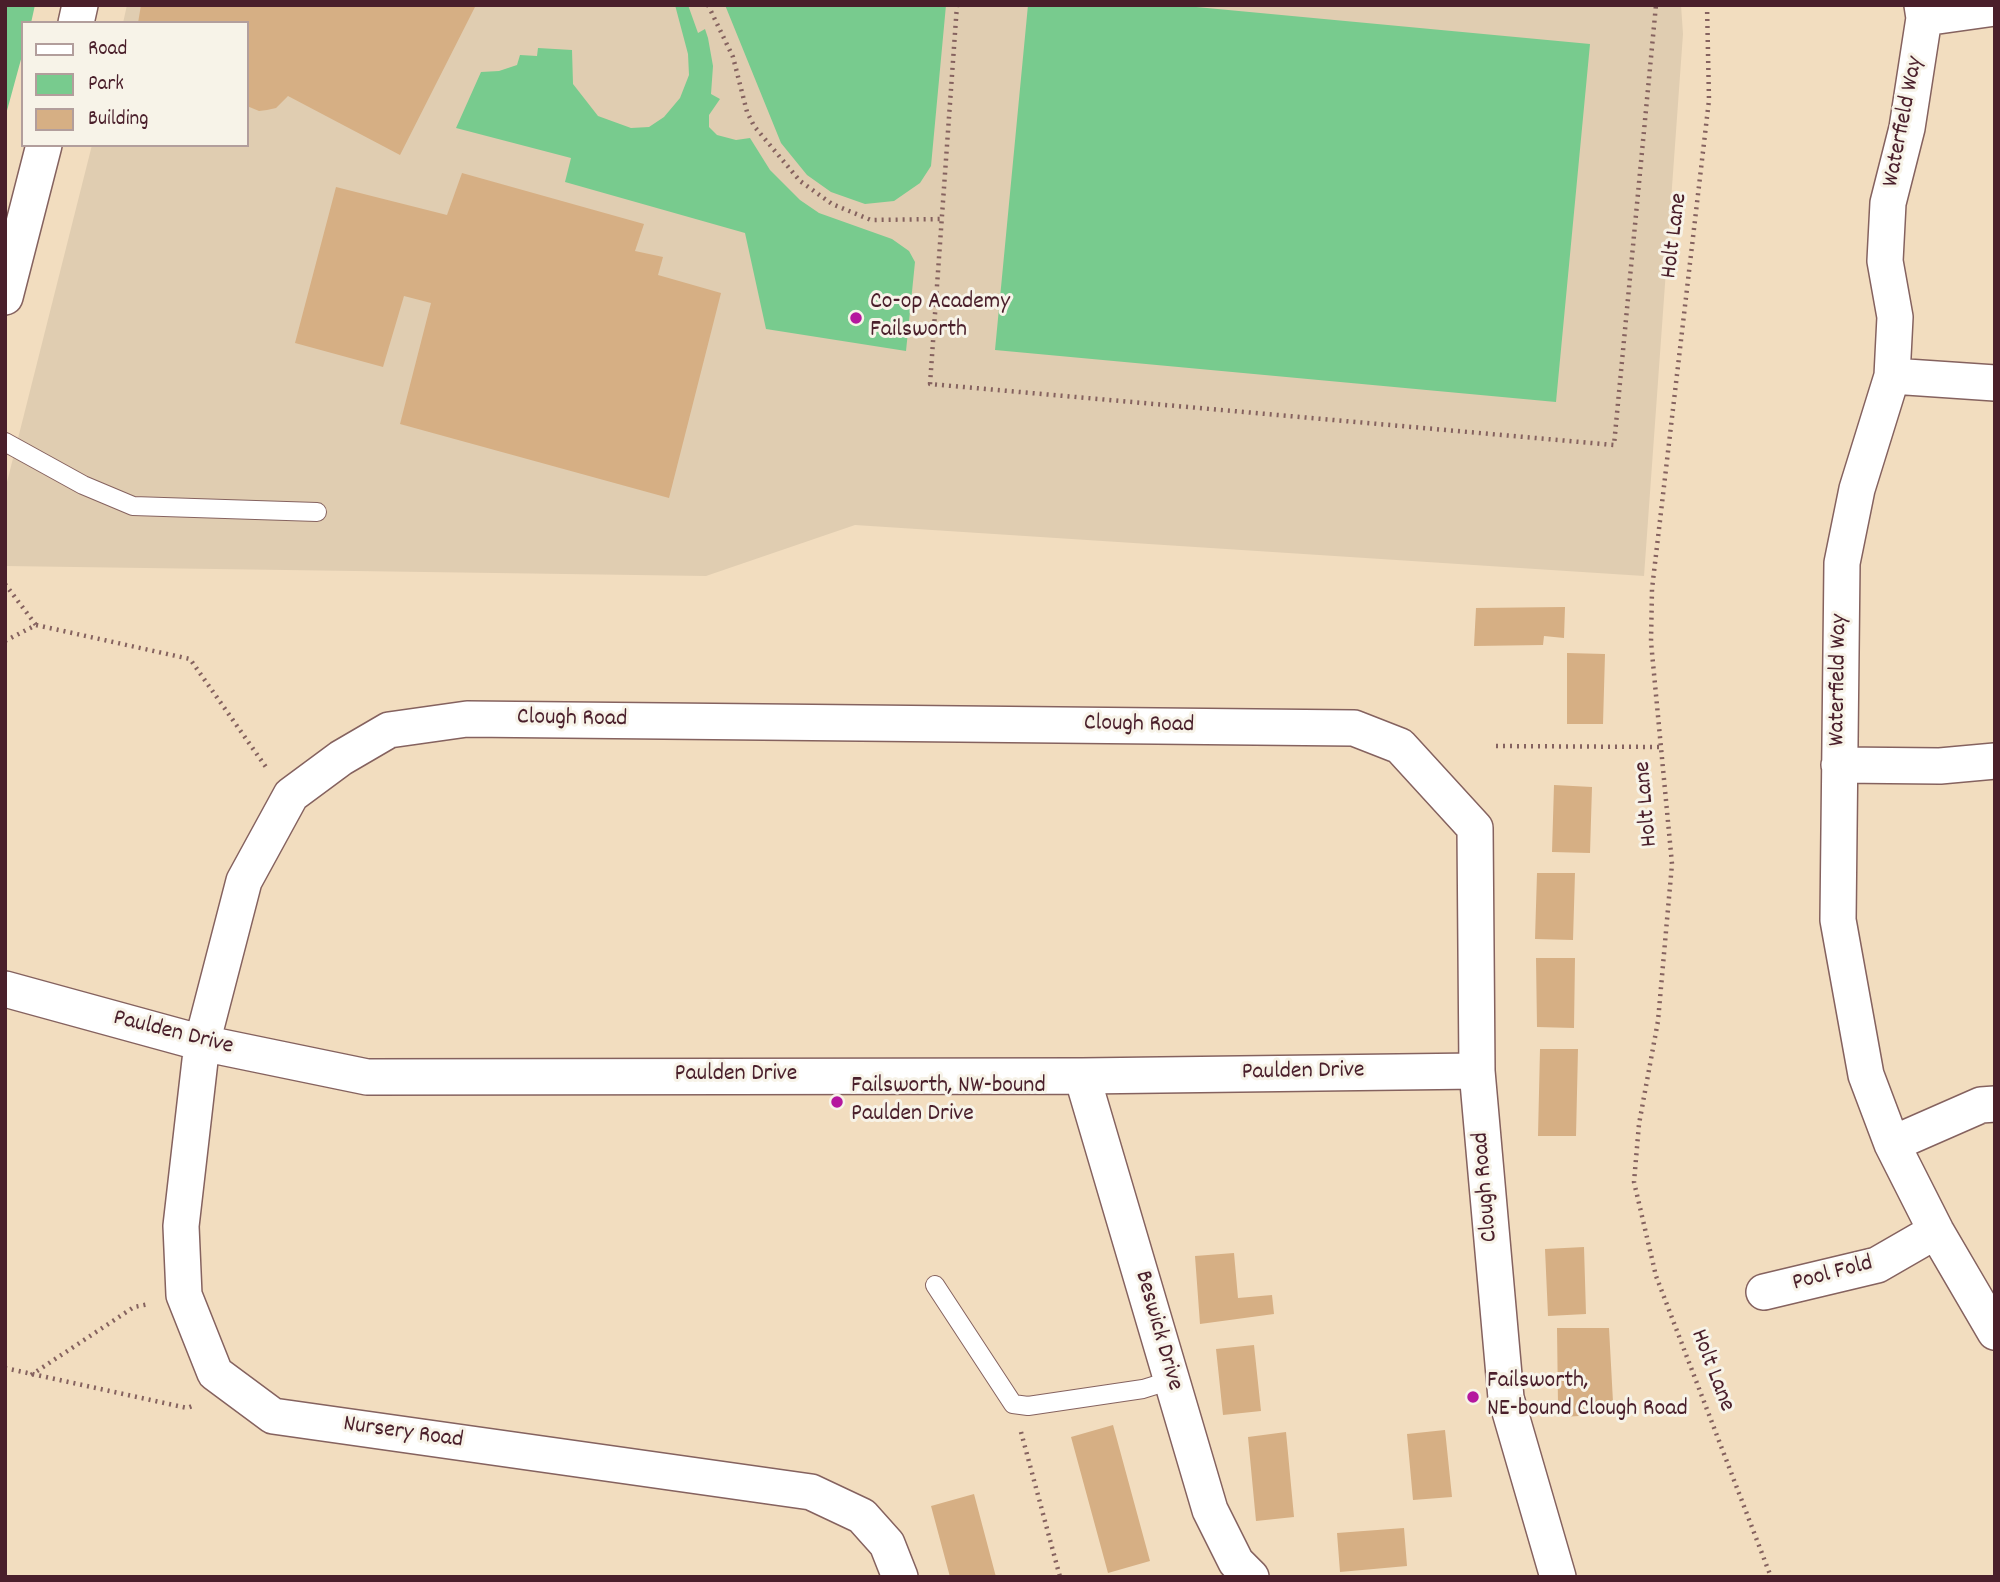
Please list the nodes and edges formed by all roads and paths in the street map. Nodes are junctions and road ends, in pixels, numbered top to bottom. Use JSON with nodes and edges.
{"nodes":[{"id":1,"x":708,"y":5,"type":"edge"},
{"id":2,"x":957,"y":5,"type":"edge"},
{"id":3,"x":1656,"y":5,"type":"edge"},
{"id":4,"x":1707,"y":5,"type":"edge"},
{"id":5,"x":1995,"y":8,"type":"edge"},
{"id":6,"x":1923,"y":12,"type":"edge"},
{"id":7,"x":43,"y":147,"type":"edge"},
{"id":8,"x":942,"y":219,"type":"junction"},
{"id":9,"x":5,"y":297,"type":"edge"},
{"id":10,"x":1892,"y":376,"type":"junction"},
{"id":11,"x":1995,"y":383,"type":"edge"},
{"id":12,"x":5,"y":442,"type":"edge"},
{"id":13,"x":317,"y":512,"type":"dead end"},
{"id":14,"x":5,"y":584,"type":"edge"},
{"id":15,"x":36,"y":625,"type":"junction"},
{"id":16,"x":5,"y":641,"type":"edge"},
{"id":17,"x":1496,"y":746,"type":"dead end"},
{"id":18,"x":1661,"y":747,"type":"junction"},
{"id":19,"x":1995,"y":761,"type":"edge"},
{"id":20,"x":1839,"y":765,"type":"junction"},
{"id":21,"x":291,"y":795,"type":"junction"},
{"id":22,"x":5,"y":989,"type":"edge"},
{"id":23,"x":202,"y":1043,"type":"junction"},
{"id":24,"x":1477,"y":1071,"type":"junction"},
{"id":25,"x":1082,"y":1076,"type":"junction"},
{"id":26,"x":1995,"y":1104,"type":"edge"},
{"id":27,"x":1892,"y":1144,"type":"junction"},
{"id":28,"x":1936,"y":1231,"type":"junction"},
{"id":29,"x":935,"y":1285,"type":"dead end"},
{"id":30,"x":1764,"y":1292,"type":"dead end"},
{"id":31,"x":184,"y":1295,"type":"junction"},
{"id":32,"x":1995,"y":1332,"type":"edge"},
{"id":33,"x":5,"y":1368,"type":"edge"},
{"id":34,"x":31,"y":1375,"type":"junction"},
{"id":35,"x":1172,"y":1380,"type":"junction"},
{"id":36,"x":240,"y":1391,"type":"junction"},
{"id":37,"x":1013,"y":1404,"type":"junction"},
{"id":38,"x":900,"y":1577,"type":"edge"},
{"id":39,"x":1060,"y":1577,"type":"edge"},
{"id":40,"x":1251,"y":1577,"type":"edge"},
{"id":41,"x":1558,"y":1577,"type":"edge"},
{"id":42,"x":1771,"y":1577,"type":"edge"}],
"edges":[{"from":1,"to":8,"type":"path"},
{"from":2,"to":8,"type":"path"},
{"from":3,"to":8,"type":"path"},
{"from":4,"to":18,"type":"path","name":"Holt Lane"},
{"from":5,"to":6,"type":"street"},
{"from":6,"to":10,"type":"street","name":"Waterfield Way"},
{"from":7,"to":9,"type":"street"},
{"from":10,"to":11,"type":"street"},
{"from":10,"to":20,"type":"street","name":"Waterfield Way"},
{"from":12,"to":13,"type":"lane"},
{"from":14,"to":15,"type":"path"},
{"from":15,"to":16,"type":"path"},
{"from":15,"to":21,"type":"path"},
{"from":17,"to":18,"type":"path"},
{"from":18,"to":42,"type":"path","name":"Holt Lane"},
{"from":19,"to":20,"type":"street"},
{"from":20,"to":27,"type":"street","name":"Waterfield Way"},
{"from":21,"to":23,"type":"street","name":"Clough Road"},
{"from":21,"to":24,"type":"street","name":"Clough Road"},
{"from":22,"to":23,"type":"street","name":"Paulden Drive"},
{"from":23,"to":25,"type":"street","name":"Paulden Drive"},
{"from":23,"to":31,"type":"street","name":"Nursery Road"},
{"from":24,"to":25,"type":"street","name":"Paulden Drive"},
{"from":24,"to":41,"type":"street","name":"Clough Road"},
{"from":25,"to":35,"type":"street","name":"Beswick Drive"},
{"from":26,"to":27,"type":"street"},
{"from":27,"to":28,"type":"street","name":"Waterfield Way"},
{"from":28,"to":30,"type":"street","name":"Pool Fold"},
{"from":28,"to":32,"type":"street","name":"Waterfield Way"},
{"from":29,"to":37,"type":"lane"},
{"from":31,"to":34,"type":"path"},
{"from":31,"to":36,"type":"street","name":"Nursery Road"},
{"from":33,"to":34,"type":"path"},
{"from":34,"to":36,"type":"path"},
{"from":35,"to":37,"type":"lane"},
{"from":35,"to":40,"type":"street","name":"Beswick Drive"},
{"from":36,"to":38,"type":"street","name":"Nursery Road"},
{"from":37,"to":39,"type":"path"}]}
